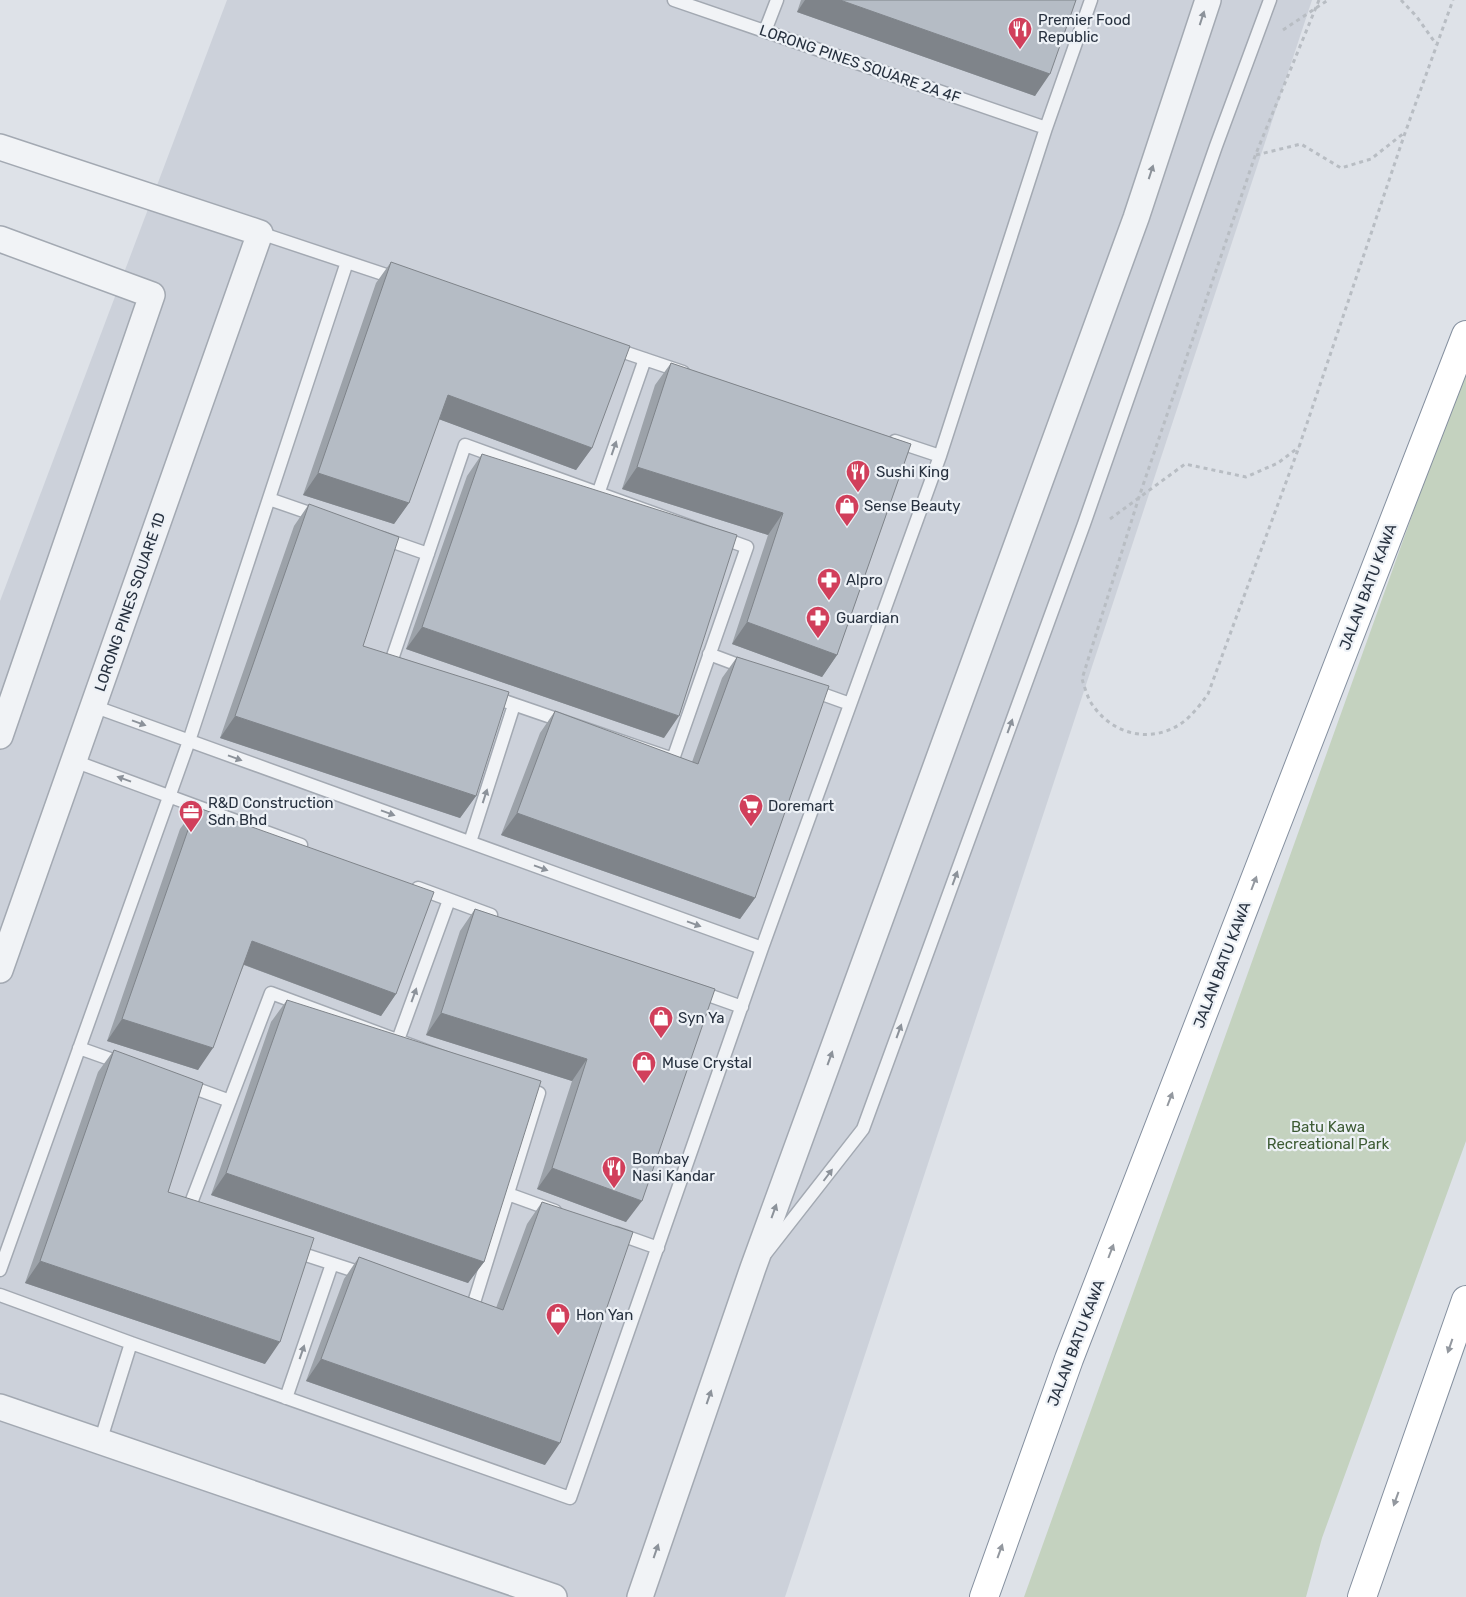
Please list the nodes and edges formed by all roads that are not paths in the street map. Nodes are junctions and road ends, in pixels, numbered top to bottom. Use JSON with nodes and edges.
{"nodes":[{"id":1,"x":674,"y":0,"type":"edge"},
{"id":2,"x":777,"y":0,"type":"edge"},
{"id":3,"x":1091,"y":0,"type":"edge"},
{"id":4,"x":1208,"y":0,"type":"edge"},
{"id":5,"x":1270,"y":0,"type":"edge"},
{"id":6,"x":766,"y":32,"type":"junction"},
{"id":7,"x":1046,"y":128,"type":"junction"},
{"id":8,"x":0,"y":148,"type":"edge"},
{"id":9,"x":260,"y":233,"type":"junction"},
{"id":10,"x":0,"y":239,"type":"edge"},
{"id":11,"x":346,"y":262,"type":"junction"},
{"id":12,"x":412,"y":283,"type":"edge"},
{"id":13,"x":1466,"y":335,"type":"edge"},
{"id":14,"x":598,"y":344,"type":"edge"},
{"id":15,"x":645,"y":359,"type":"junction"},
{"id":16,"x":691,"y":374,"type":"edge"},
{"id":17,"x":885,"y":438,"type":"edge"},
{"id":18,"x":940,"y":456,"type":"junction"},
{"id":19,"x":598,"y":494,"type":"junction"},
{"id":20,"x":268,"y":499,"type":"junction"},
{"id":21,"x":334,"y":521,"type":"edge"},
{"id":22,"x":372,"y":534,"type":"edge"},
{"id":23,"x":428,"y":554,"type":"junction"},
{"id":24,"x":709,"y":654,"type":"junction"},
{"id":25,"x":766,"y":674,"type":"edge"},
{"id":26,"x":803,"y":688,"type":"edge"},
{"id":27,"x":850,"y":704,"type":"junction"},
{"id":28,"x":514,"y":705,"type":"junction"},
{"id":29,"x":93,"y":706,"type":"junction"},
{"id":30,"x":0,"y":736,"type":"edge"},
{"id":31,"x":189,"y":741,"type":"junction"},
{"id":32,"x":74,"y":761,"type":"junction"},
{"id":33,"x":169,"y":796,"type":"junction"},
{"id":34,"x":470,"y":842,"type":"junction"},
{"id":35,"x":309,"y":848,"type":"edge"},
{"id":36,"x":402,"y":882,"type":"edge"},
{"id":37,"x":449,"y":900,"type":"junction"},
{"id":38,"x":504,"y":920,"type":"edge"},
{"id":39,"x":762,"y":948,"type":"junction"},
{"id":40,"x":0,"y":970,"type":"edge"},
{"id":41,"x":687,"y":987,"type":"edge"},
{"id":42,"x":742,"y":1007,"type":"junction"},
{"id":43,"x":398,"y":1040,"type":"junction"},
{"id":44,"x":79,"y":1048,"type":"junction"},
{"id":45,"x":136,"y":1068,"type":"edge"},
{"id":46,"x":174,"y":1081,"type":"edge"},
{"id":47,"x":230,"y":1101,"type":"junction"},
{"id":48,"x":508,"y":1194,"type":"junction"},
{"id":49,"x":564,"y":1214,"type":"edge"},
{"id":50,"x":602,"y":1228,"type":"edge"},
{"id":51,"x":658,"y":1248,"type":"junction"},
{"id":52,"x":332,"y":1264,"type":"junction"},
{"id":53,"x":753,"y":1268,"type":"junction"},
{"id":54,"x":0,"y":1270,"type":"edge"},
{"id":55,"x":0,"y":1295,"type":"edge"},
{"id":56,"x":1466,"y":1300,"type":"edge"},
{"id":57,"x":131,"y":1343,"type":"junction"},
{"id":58,"x":286,"y":1398,"type":"junction"},
{"id":59,"x":0,"y":1407,"type":"edge"},
{"id":60,"x":100,"y":1442,"type":"junction"},
{"id":61,"x":554,"y":1597,"type":"edge"},
{"id":62,"x":640,"y":1597,"type":"edge"},
{"id":63,"x":984,"y":1597,"type":"edge"},
{"id":64,"x":1362,"y":1597,"type":"edge"}],
"edges":[{"from":1,"to":6,"type":"lane","name":"LORONG PINES SQUARE 2A 4F"},
{"from":2,"to":6,"type":"lane"},
{"from":3,"to":7,"type":"lane"},
{"from":53,"to":4,"type":"street","one_way":true},
{"from":53,"to":5,"type":"lane","one_way":true},
{"from":6,"to":7,"type":"lane","name":"LORONG PINES SQUARE 2A 4F"},
{"from":7,"to":18,"type":"lane"},
{"from":8,"to":9,"type":"street"},
{"from":9,"to":11,"type":"lane"},
{"from":9,"to":29,"type":"street","name":"LORONG PINES SQUARE 1D"},
{"from":10,"to":30,"type":"street"},
{"from":11,"to":12,"type":"lane"},
{"from":11,"to":20,"type":"lane"},
{"from":63,"to":13,"type":"highway","name":"JALAN BATU KAWA","one_way":true},
{"from":14,"to":15,"type":"lane"},
{"from":15,"to":16,"type":"lane"},
{"from":19,"to":15,"type":"lane","one_way":true},
{"from":17,"to":18,"type":"lane"},
{"from":18,"to":27,"type":"lane"},
{"from":19,"to":23,"type":"lane"},
{"from":19,"to":24,"type":"lane"},
{"from":20,"to":21,"type":"lane"},
{"from":20,"to":31,"type":"lane"},
{"from":22,"to":23,"type":"lane"},
{"from":23,"to":28,"type":"lane"},
{"from":24,"to":25,"type":"lane"},
{"from":24,"to":28,"type":"lane"},
{"from":26,"to":27,"type":"lane"},
{"from":27,"to":39,"type":"lane"},
{"from":34,"to":28,"type":"lane","one_way":true},
{"from":29,"to":31,"type":"lane","one_way":true},
{"from":29,"to":32,"type":"street","name":"LORONG PINES SQUARE 1D"},
{"from":31,"to":33,"type":"lane"},
{"from":31,"to":34,"type":"lane","one_way":true},
{"from":33,"to":32,"type":"lane","one_way":true},
{"from":32,"to":40,"type":"street","name":"LORONG PINES SQUARE 1D"},
{"from":33,"to":35,"type":"lane"},
{"from":33,"to":44,"type":"lane"},
{"from":34,"to":39,"type":"lane","one_way":true},
{"from":36,"to":37,"type":"lane"},
{"from":37,"to":38,"type":"lane"},
{"from":43,"to":37,"type":"lane","one_way":true},
{"from":39,"to":42,"type":"lane"},
{"from":41,"to":42,"type":"lane"},
{"from":42,"to":51,"type":"lane"},
{"from":43,"to":47,"type":"lane"},
{"from":43,"to":48,"type":"lane"},
{"from":44,"to":45,"type":"lane"},
{"from":44,"to":54,"type":"lane"},
{"from":46,"to":47,"type":"lane"},
{"from":47,"to":52,"type":"lane"},
{"from":48,"to":49,"type":"lane"},
{"from":48,"to":52,"type":"lane"},
{"from":50,"to":51,"type":"lane"},
{"from":51,"to":58,"type":"lane"},
{"from":58,"to":52,"type":"lane","one_way":true},
{"from":62,"to":53,"type":"street","one_way":true},
{"from":55,"to":57,"type":"lane"},
{"from":56,"to":64,"type":"highway","one_way":true},
{"from":57,"to":58,"type":"lane"},
{"from":57,"to":60,"type":"lane"},
{"from":59,"to":60,"type":"street"},
{"from":60,"to":61,"type":"street"}]}
